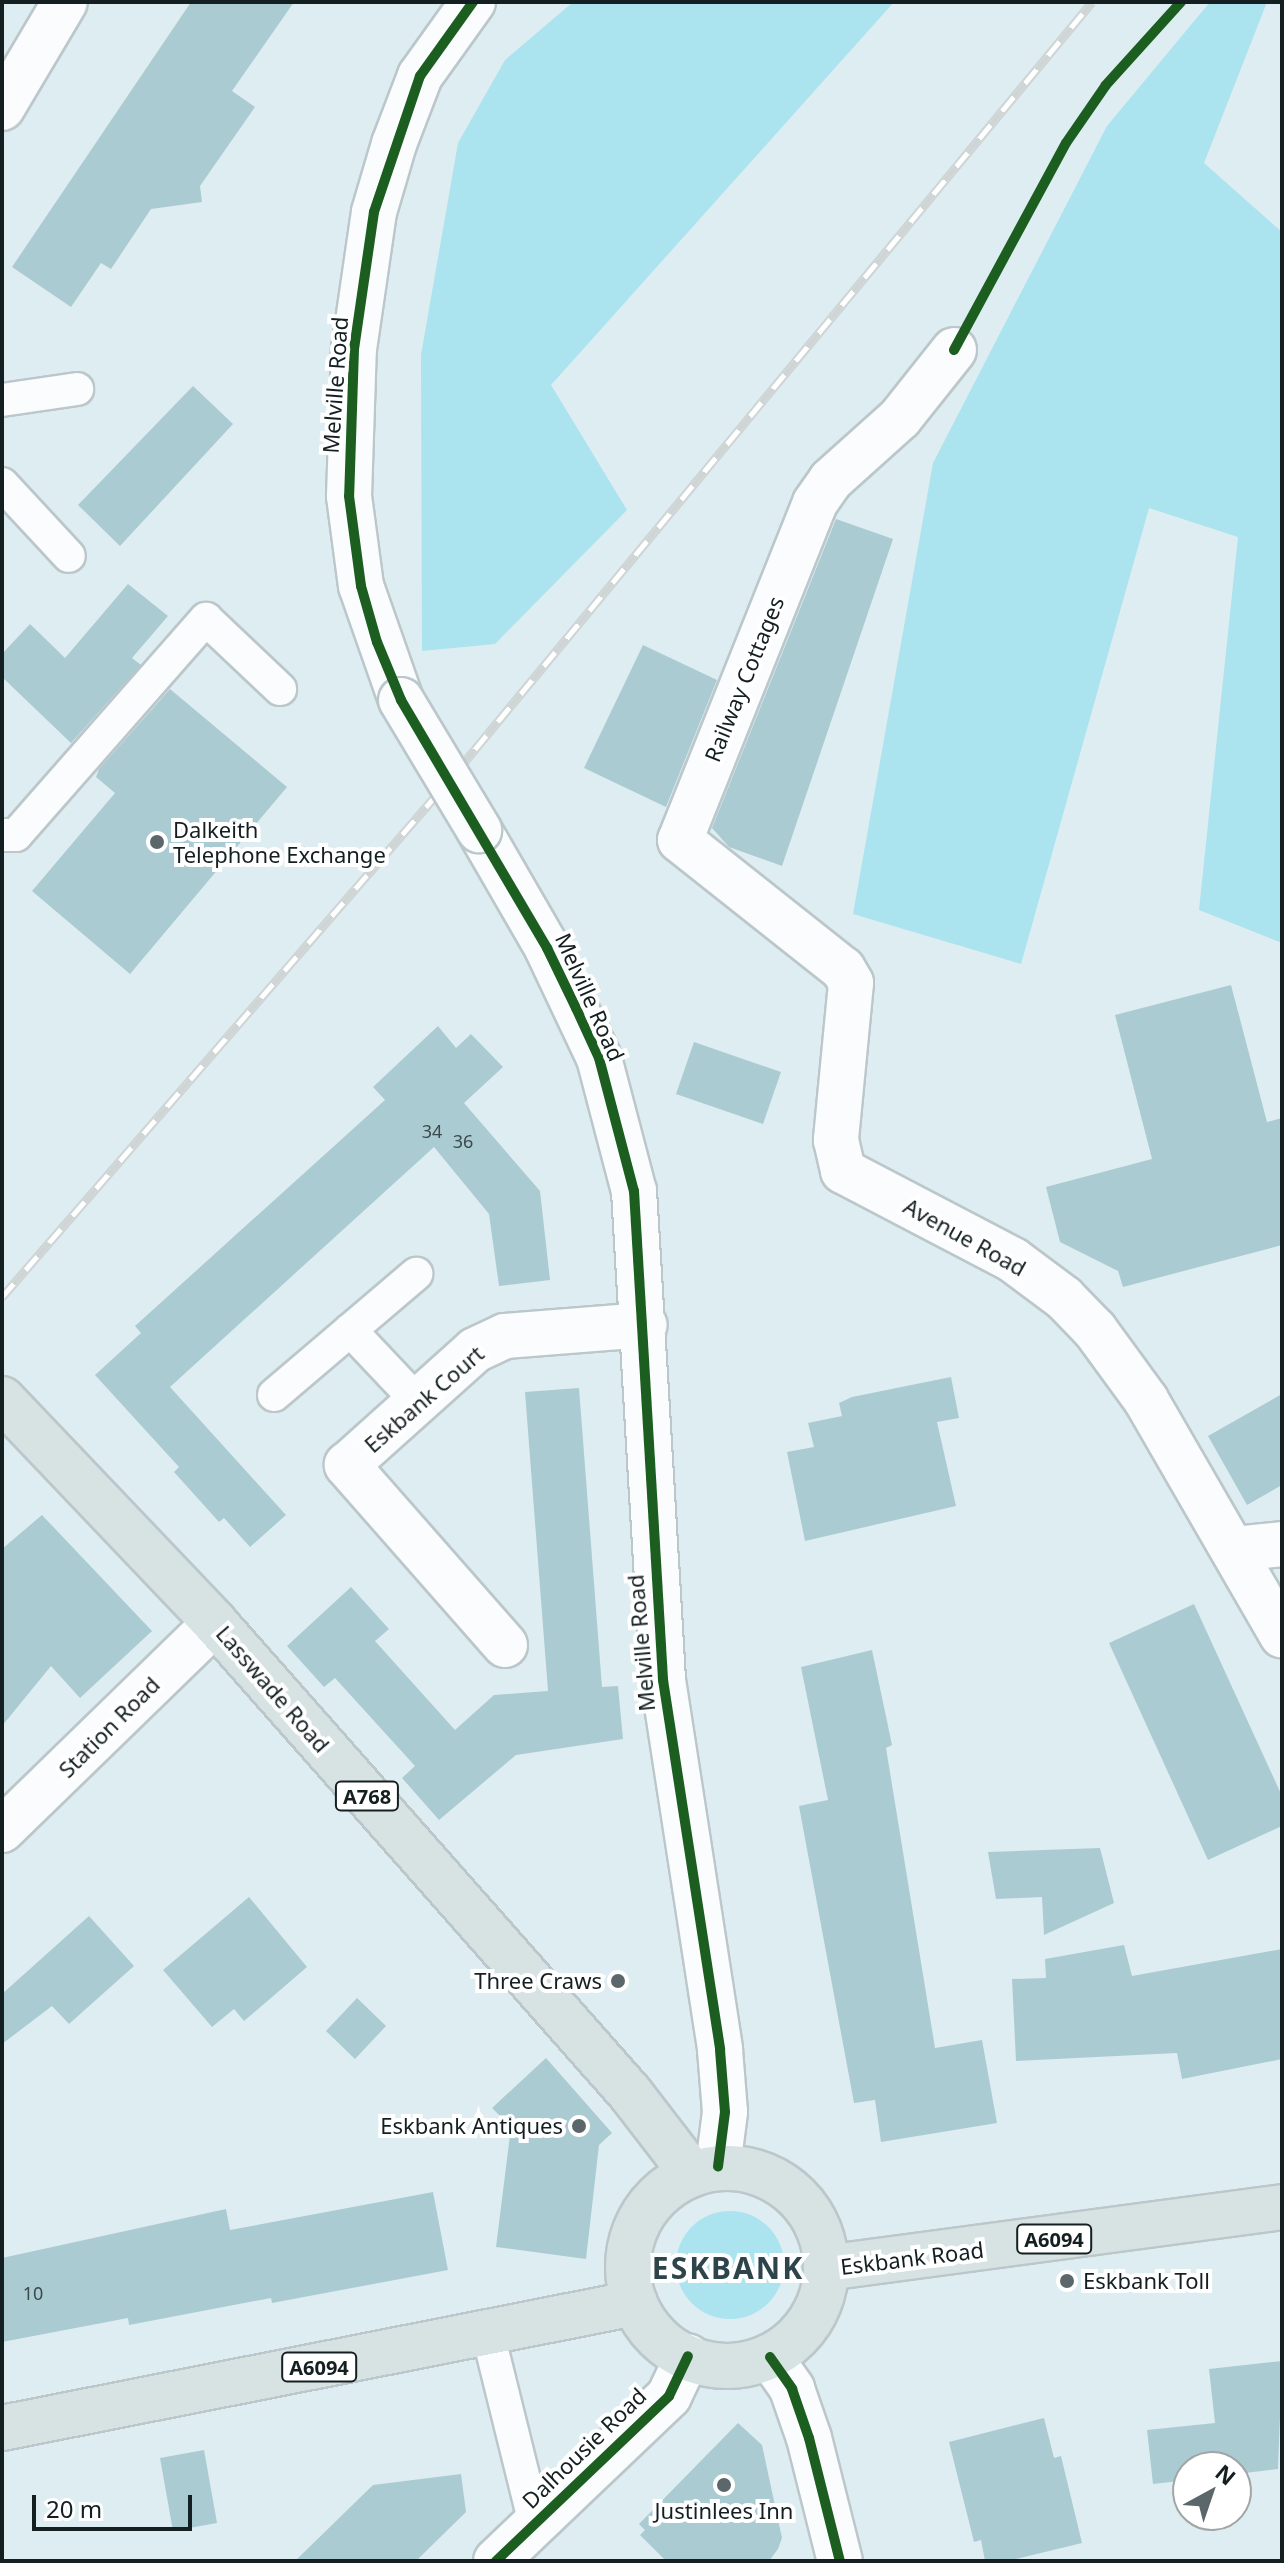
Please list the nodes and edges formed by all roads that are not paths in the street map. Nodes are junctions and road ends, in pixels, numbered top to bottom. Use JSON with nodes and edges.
{"nodes":[{"id":1,"x":65,"y":2,"type":"edge"},
{"id":2,"x":473,"y":2,"type":"edge"},
{"id":3,"x":2,"y":108,"type":"edge"},
{"id":4,"x":954,"y":350,"type":"dead end"},
{"id":5,"x":77,"y":389,"type":"dead end"},
{"id":6,"x":2,"y":400,"type":"edge"},
{"id":7,"x":2,"y":484,"type":"edge"},
{"id":8,"x":69,"y":556,"type":"dead end"},
{"id":9,"x":280,"y":689,"type":"dead end"},
{"id":10,"x":2,"y":835,"type":"edge"},
{"id":11,"x":851,"y":983,"type":"joint"},
{"id":12,"x":416,"y":1274,"type":"dead end"},
{"id":13,"x":645,"y":1325,"type":"junction"},
{"id":14,"x":350,"y":1330,"type":"junction"},
{"id":15,"x":274,"y":1395,"type":"dead end"},
{"id":16,"x":2,"y":1399,"type":"edge"},
{"id":17,"x":418,"y":1402,"type":"junction"},
{"id":18,"x":1282,"y":1544,"type":"edge"},
{"id":19,"x":1235,"y":1549,"type":"junction"},
{"id":20,"x":215,"y":1623,"type":"junction"},
{"id":21,"x":1282,"y":1636,"type":"edge"},
{"id":22,"x":505,"y":1645,"type":"dead end"},
{"id":23,"x":2,"y":1830,"type":"edge"},
{"id":24,"x":704,"y":2169,"type":"junction"},
{"id":25,"x":1282,"y":2207,"type":"edge"},
{"id":26,"x":826,"y":2268,"type":"junction"},
{"id":27,"x":635,"y":2303,"type":"junction"},
{"id":28,"x":488,"y":2334,"type":"junction"},
{"id":29,"x":688,"y":2356,"type":"junction"},
{"id":30,"x":770,"y":2357,"type":"junction"},
{"id":31,"x":2,"y":2428,"type":"edge"},
{"id":32,"x":535,"y":2524,"type":"junction"},
{"id":33,"x":496,"y":2561,"type":"edge"},
{"id":34,"x":840,"y":2561,"type":"edge"}],
"edges":[{"from":1,"to":3,"type":"main road"},
{"from":2,"to":13,"type":"main road","name":"Melville Road","bridge":true},
{"from":4,"to":11,"type":"main road","name":"Railway Cottages"},
{"from":5,"to":6,"type":"lane"},
{"from":7,"to":8,"type":"lane"},
{"from":9,"to":10,"type":"lane"},
{"from":11,"to":19,"type":"main road","name":"Avenue Road"},
{"from":12,"to":14,"type":"lane"},
{"from":13,"to":17,"type":"main road","name":"Eskbank Court"},
{"from":13,"to":24,"type":"main road","name":"Melville Road"},
{"from":14,"to":15,"type":"lane"},
{"from":14,"to":17,"type":"lane"},
{"from":16,"to":20,"type":"main road","name":"Lasswade Road","number":"A768"},
{"from":17,"to":22,"type":"main road","name":"Eskbank Court"},
{"from":18,"to":19,"type":"main road"},
{"from":19,"to":21,"type":"main road","name":"Avenue Road"},
{"from":20,"to":23,"type":"main road","name":"Station Road"},
{"from":20,"to":24,"type":"main road","name":"Lasswade Road","number":"A768"},
{"from":24,"to":26,"type":"main road"},
{"from":24,"to":27,"type":"main road"},
{"from":25,"to":26,"type":"main road","name":"Eskbank Road","number":"A6094"},
{"from":26,"to":30,"type":"main road"},
{"from":27,"to":28,"type":"main road","number":"A6094"},
{"from":27,"to":29,"type":"main road"},
{"from":28,"to":31,"type":"main road","number":"A6094"},
{"from":28,"to":32,"type":"lane"},
{"from":29,"to":30,"type":"main road"},
{"from":29,"to":32,"type":"main road","name":"Dalhousie Road"},
{"from":30,"to":34,"type":"main road"},
{"from":32,"to":33,"type":"main road","name":"Dalhousie Road"}]}
